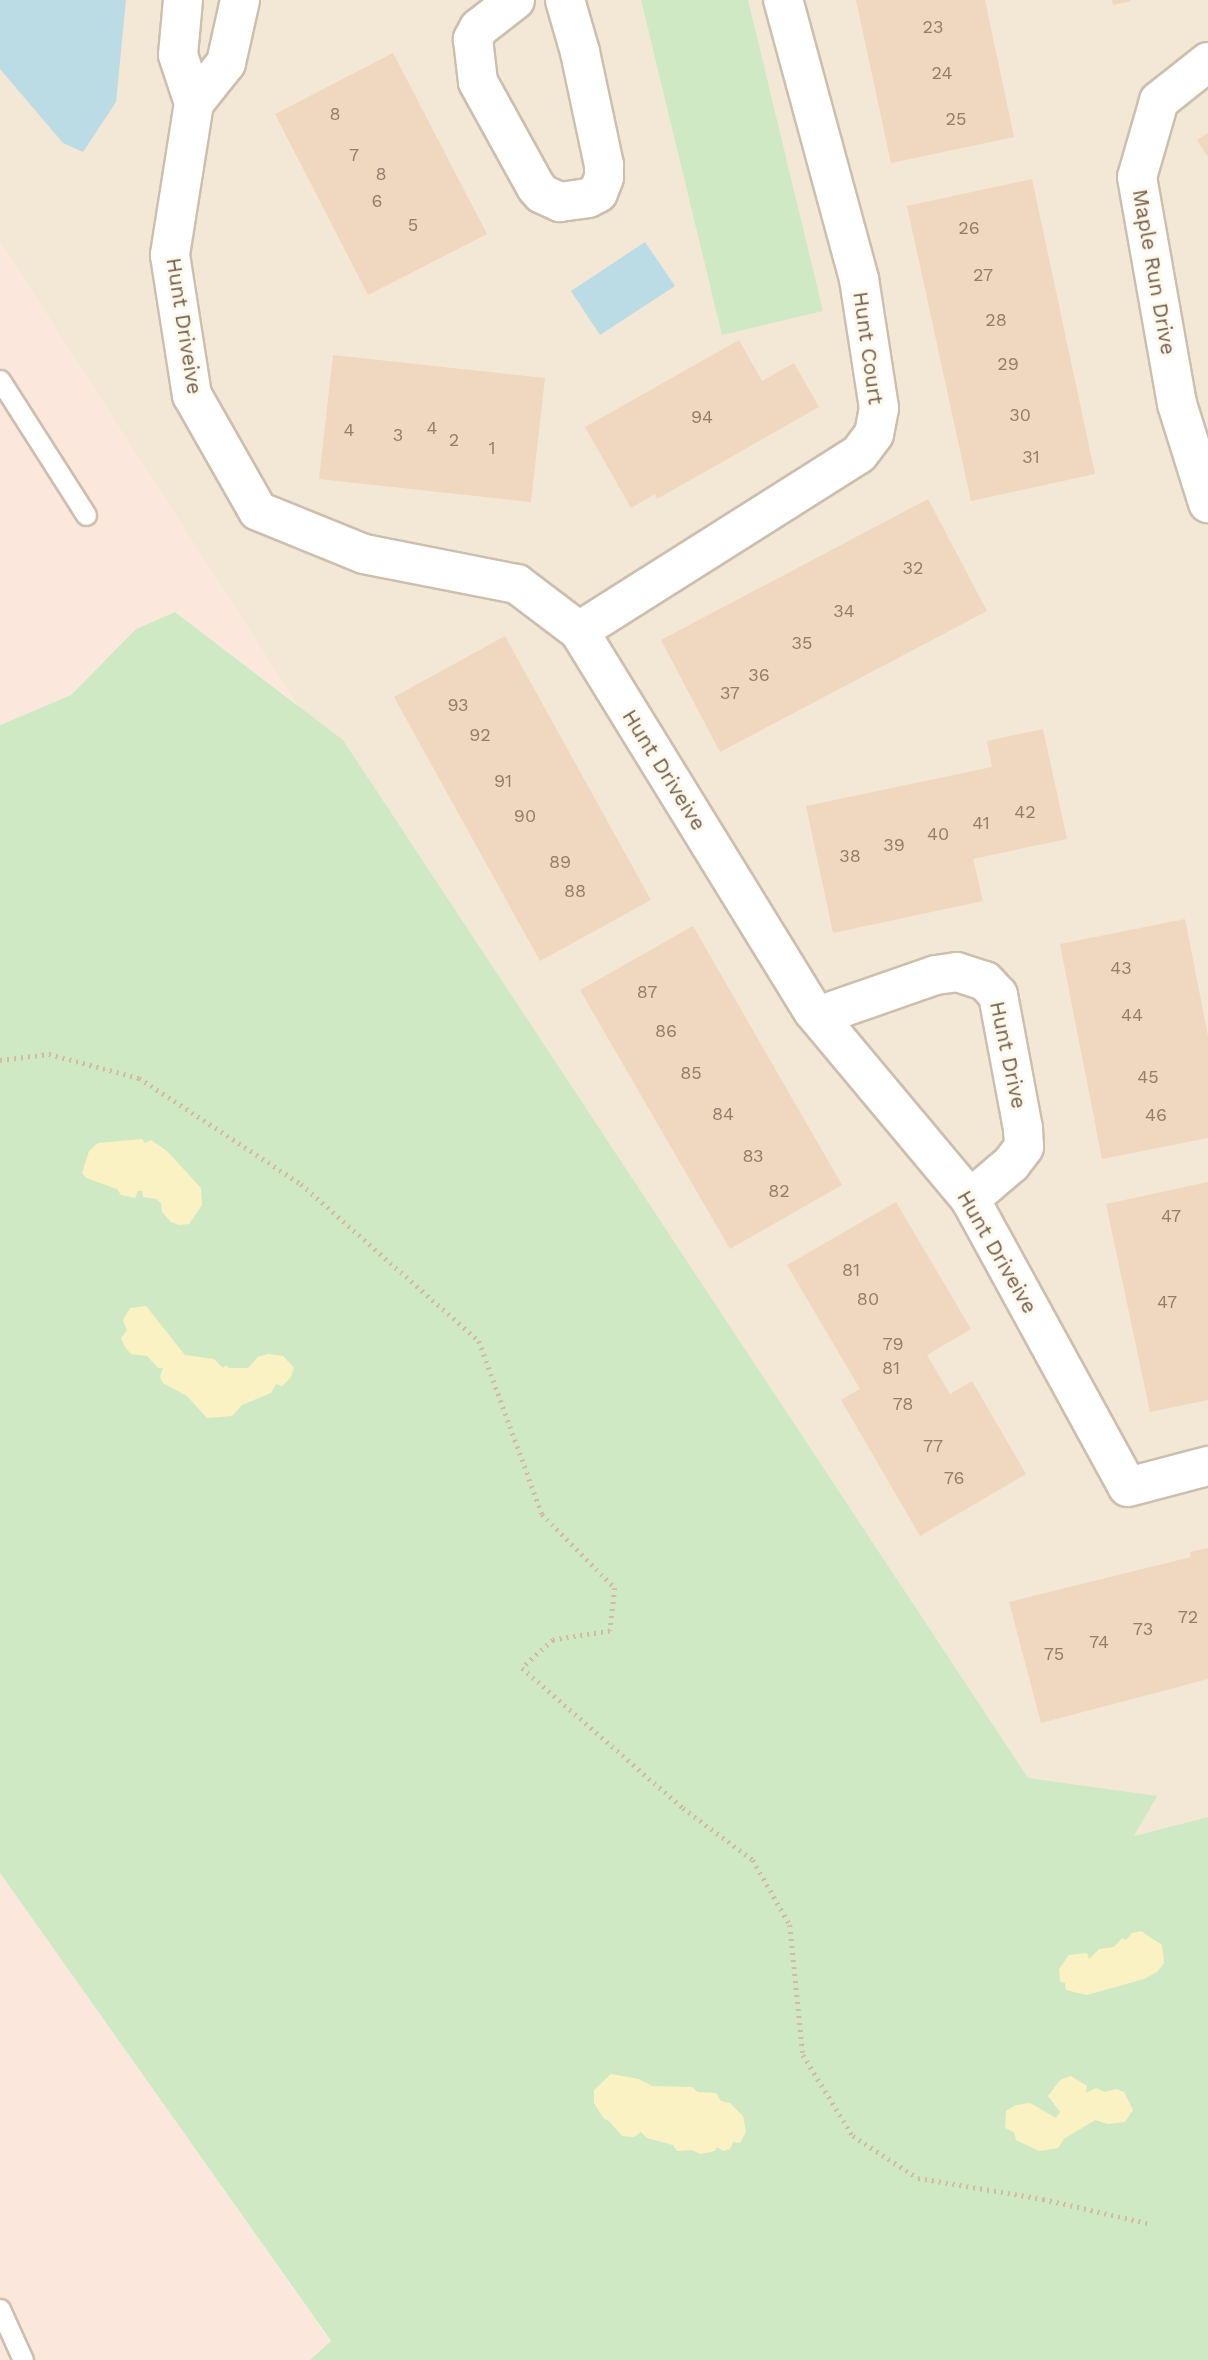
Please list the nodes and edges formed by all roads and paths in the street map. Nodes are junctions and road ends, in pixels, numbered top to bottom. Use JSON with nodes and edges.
{"nodes":[{"id":1,"x":183,"y":0,"type":"edge"},
{"id":2,"x":240,"y":0,"type":"edge"},
{"id":3,"x":515,"y":0,"type":"edge"},
{"id":4,"x":565,"y":0,"type":"edge"},
{"id":5,"x":783,"y":0,"type":"edge"},
{"id":6,"x":1208,"y":62,"type":"edge"},
{"id":7,"x":194,"y":103,"type":"junction"},
{"id":8,"x":0,"y":380,"type":"edge"},
{"id":9,"x":1208,"y":503,"type":"edge"},
{"id":10,"x":86,"y":515,"type":"dead end"},
{"id":11,"x":579,"y":632,"type":"junction"},
{"id":12,"x":818,"y":1016,"type":"junction"},
{"id":13,"x":0,"y":1060,"type":"edge"},
{"id":14,"x":970,"y":1199,"type":"junction"},
{"id":15,"x":1208,"y":1466,"type":"edge"},
{"id":16,"x":1147,"y":2223,"type":"dead end"},
{"id":17,"x":0,"y":2309,"type":"edge"},
{"id":18,"x":23,"y":2360,"type":"edge"}],
"edges":[{"from":1,"to":7,"type":"street","name":"Hunt Driveive"},
{"from":2,"to":7,"type":"street"},
{"from":3,"to":4,"type":"street"},
{"from":5,"to":11,"type":"street","name":"Hunt Court"},
{"from":6,"to":9,"type":"street","name":"Maple Run Drive"},
{"from":7,"to":11,"type":"street","name":"Hunt Driveive"},
{"from":8,"to":10,"type":"lane"},
{"from":11,"to":12,"type":"street","name":"Hunt Driveive"},
{"from":12,"to":14,"type":"street","name":"Hunt Driveive"},
{"from":12,"to":14,"type":"street","name":"Hunt Drive"},
{"from":13,"to":16,"type":"path"},
{"from":14,"to":15,"type":"street","name":"Hunt Driveive"},
{"from":17,"to":18,"type":"lane"}]}
